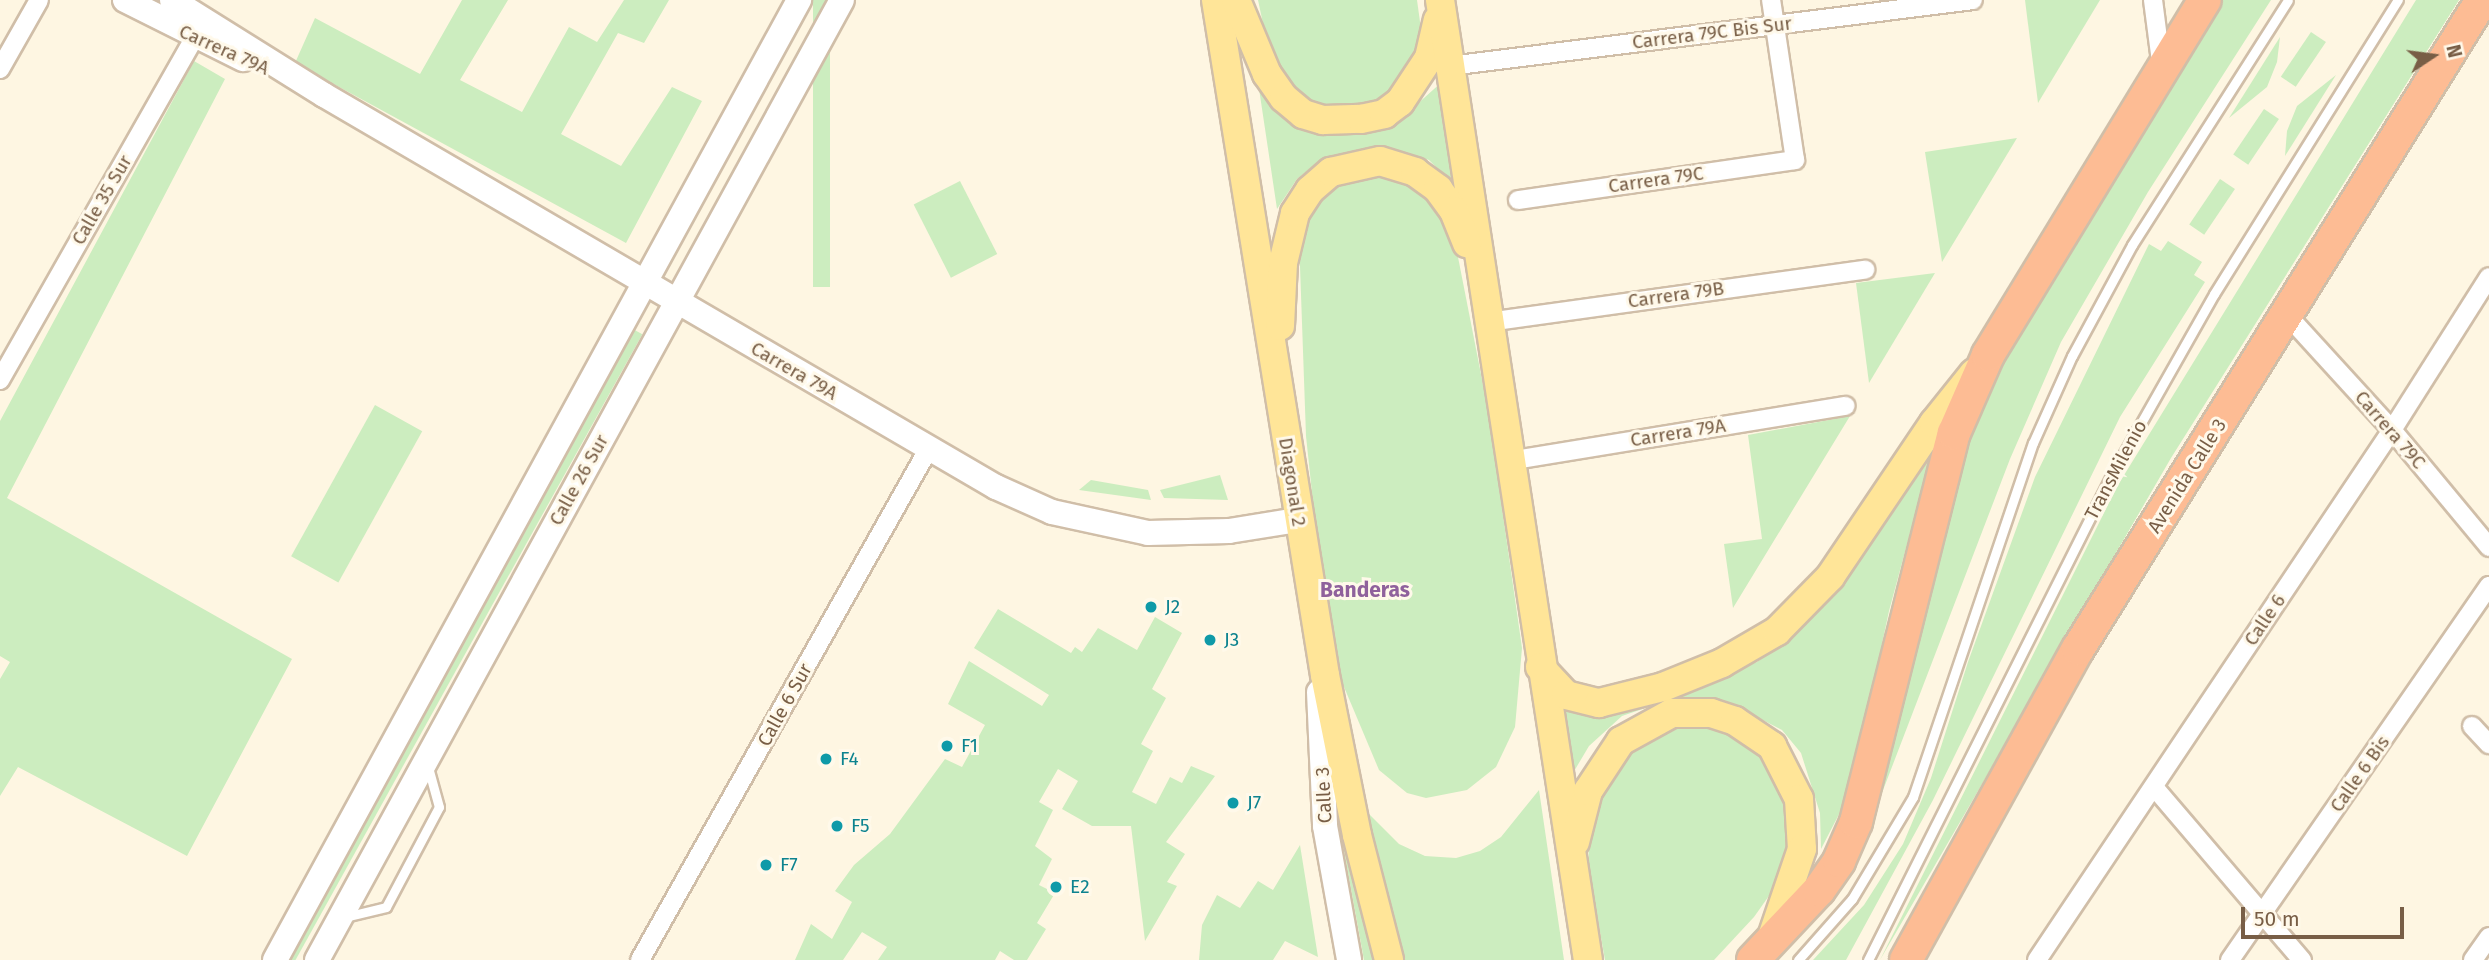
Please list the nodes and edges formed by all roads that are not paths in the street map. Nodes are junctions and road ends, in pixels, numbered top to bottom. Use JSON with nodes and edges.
{"nodes":[{"id":1,"x":39,"y":0,"type":"edge"},
{"id":2,"x":125,"y":0,"type":"edge"},
{"id":3,"x":172,"y":0,"type":"edge"},
{"id":4,"x":799,"y":0,"type":"edge"},
{"id":5,"x":842,"y":0,"type":"edge"},
{"id":6,"x":1216,"y":0,"type":"edge"},
{"id":7,"x":1236,"y":0,"type":"edge"},
{"id":8,"x":1771,"y":0,"type":"edge"},
{"id":9,"x":1973,"y":0,"type":"edge"},
{"id":10,"x":2153,"y":0,"type":"edge"},
{"id":11,"x":2205,"y":0,"type":"edge"},
{"id":12,"x":2288,"y":0,"type":"edge"},
{"id":13,"x":2398,"y":0,"type":"edge"},
{"id":14,"x":2482,"y":0,"type":"edge"},
{"id":15,"x":1440,"y":2,"type":"edge"},
{"id":16,"x":1775,"y":25,"type":"junction"},
{"id":17,"x":200,"y":28,"type":"junction"},
{"id":18,"x":1450,"y":66,"type":"junction"},
{"id":19,"x":0,"y":69,"type":"edge"},
{"id":20,"x":2162,"y":69,"type":"junction"},
{"id":21,"x":1518,"y":200,"type":"dead end"},
{"id":22,"x":1865,"y":270,"type":"dead end"},
{"id":23,"x":2489,"y":276,"type":"edge"},
{"id":24,"x":645,"y":284,"type":"junction"},
{"id":25,"x":676,"y":302,"type":"junction"},
{"id":26,"x":1486,"y":309,"type":"junction"},
{"id":27,"x":2288,"y":316,"type":"junction"},
{"id":28,"x":1988,"y":355,"type":"junction"},
{"id":29,"x":0,"y":380,"type":"edge"},
{"id":30,"x":1278,"y":393,"type":"junction"},
{"id":31,"x":1846,"y":406,"type":"dead end"},
{"id":32,"x":2392,"y":430,"type":"junction"},
{"id":33,"x":928,"y":450,"type":"junction"},
{"id":34,"x":1509,"y":461,"type":"junction"},
{"id":35,"x":1298,"y":520,"type":"junction"},
{"id":36,"x":2489,"y":547,"type":"edge"},
{"id":37,"x":2489,"y":586,"type":"edge"},
{"id":38,"x":1317,"y":628,"type":"junction"},
{"id":39,"x":1540,"y":667,"type":"junction"},
{"id":40,"x":2472,"y":726,"type":"dead end"},
{"id":41,"x":2489,"y":744,"type":"edge"},
{"id":42,"x":426,"y":760,"type":"junction"},
{"id":43,"x":2154,"y":787,"type":"junction"},
{"id":44,"x":1572,"y":862,"type":"junction"},
{"id":45,"x":2263,"y":914,"type":"junction"},
{"id":46,"x":340,"y":918,"type":"junction"},
{"id":47,"x":2489,"y":937,"type":"edge"},
{"id":48,"x":1761,"y":953,"type":"edge"},
{"id":49,"x":275,"y":960,"type":"edge"},
{"id":50,"x":317,"y":960,"type":"edge"},
{"id":51,"x":640,"y":960,"type":"edge"},
{"id":52,"x":1349,"y":960,"type":"edge"},
{"id":53,"x":1389,"y":960,"type":"edge"},
{"id":54,"x":1588,"y":960,"type":"edge"},
{"id":55,"x":1798,"y":960,"type":"edge"},
{"id":56,"x":1868,"y":960,"type":"edge"},
{"id":57,"x":1906,"y":960,"type":"edge"},
{"id":58,"x":2037,"y":960,"type":"edge"},
{"id":59,"x":2230,"y":960,"type":"edge"},
{"id":60,"x":2302,"y":960,"type":"edge"},
{"id":61,"x":2473,"y":960,"type":"edge"}],
"edges":[{"from":1,"to":19,"type":"street"},
{"from":2,"to":17,"type":"main road","name":"Carrera 79A"},
{"from":3,"to":17,"type":"main road","name":"Carrera 79A"},
{"from":4,"to":24,"type":"main road","name":"Calle 26 Sur"},
{"from":5,"to":25,"type":"main road","name":"Calle 26 Sur"},
{"from":6,"to":30,"type":"main road","name":"Diagonal 2"},
{"from":7,"to":15,"type":"main road"},
{"from":8,"to":16,"type":"street"},
{"from":9,"to":16,"type":"street","name":"Carrera 79C Bis Sur"},
{"from":10,"to":20,"type":"street"},
{"from":11,"to":20,"type":"highway"},
{"from":12,"to":55,"type":"lane"},
{"from":13,"to":56,"type":"lane","name":"TransMilenio"},
{"from":14,"to":27,"type":"highway","name":"Avenida Calle 3"},
{"from":15,"to":18,"type":"main road"},
{"from":16,"to":18,"type":"street","name":"Carrera 79C Bis Sur"},
{"from":16,"to":21,"type":"street","name":"Carrera 79C"},
{"from":17,"to":24,"type":"main road","name":"Carrera 79A"},
{"from":17,"to":29,"type":"street","name":"Calle 35 Sur"},
{"from":18,"to":26,"type":"main road"},
{"from":20,"to":28,"type":"highway"},
{"from":22,"to":26,"type":"street","name":"Carrera 79B"},
{"from":23,"to":32,"type":"street","name":"Calle 6"},
{"from":24,"to":25,"type":"main road","name":"Carrera 79A"},
{"from":24,"to":49,"type":"main road","name":"Calle 26 Sur"},
{"from":25,"to":33,"type":"main road","name":"Carrera 79A"},
{"from":25,"to":42,"type":"main road","name":"Calle 26 Sur"},
{"from":26,"to":30,"type":"main road"},
{"from":26,"to":34,"type":"main road"},
{"from":27,"to":32,"type":"street","name":"Carrera 79C"},
{"from":27,"to":57,"type":"highway","name":"Avenida Calle 3"},
{"from":28,"to":39,"type":"main road"},
{"from":28,"to":48,"type":"highway"},
{"from":30,"to":35,"type":"main road","name":"Diagonal 2"},
{"from":31,"to":34,"type":"street","name":"Carrera 79A"},
{"from":32,"to":36,"type":"street","name":"Carrera 79C"},
{"from":32,"to":43,"type":"street","name":"Calle 6"},
{"from":33,"to":35,"type":"main road","name":"Carrera 79A"},
{"from":33,"to":51,"type":"street","name":"Calle 6 Sur"},
{"from":34,"to":39,"type":"main road"},
{"from":35,"to":38,"type":"main road","name":"Diagonal 2"},
{"from":37,"to":45,"type":"street","name":"Calle 6 Bis"},
{"from":38,"to":52,"type":"main road","name":"Calle 3"},
{"from":38,"to":53,"type":"main road","name":"Diagonal 2"},
{"from":39,"to":44,"type":"main road"},
{"from":40,"to":41,"type":"street"},
{"from":42,"to":46,"type":"main road","name":"Calle 26 Sur"},
{"from":42,"to":46,"type":"lane"},
{"from":43,"to":45,"type":"street"},
{"from":43,"to":58,"type":"street","name":"Calle 6"},
{"from":44,"to":48,"type":"main road"},
{"from":44,"to":54,"type":"main road"},
{"from":45,"to":59,"type":"street","name":"Calle 6 Bis"},
{"from":45,"to":60,"type":"street"},
{"from":46,"to":50,"type":"main road","name":"Calle 26 Sur"},
{"from":47,"to":61,"type":"street"}]}
